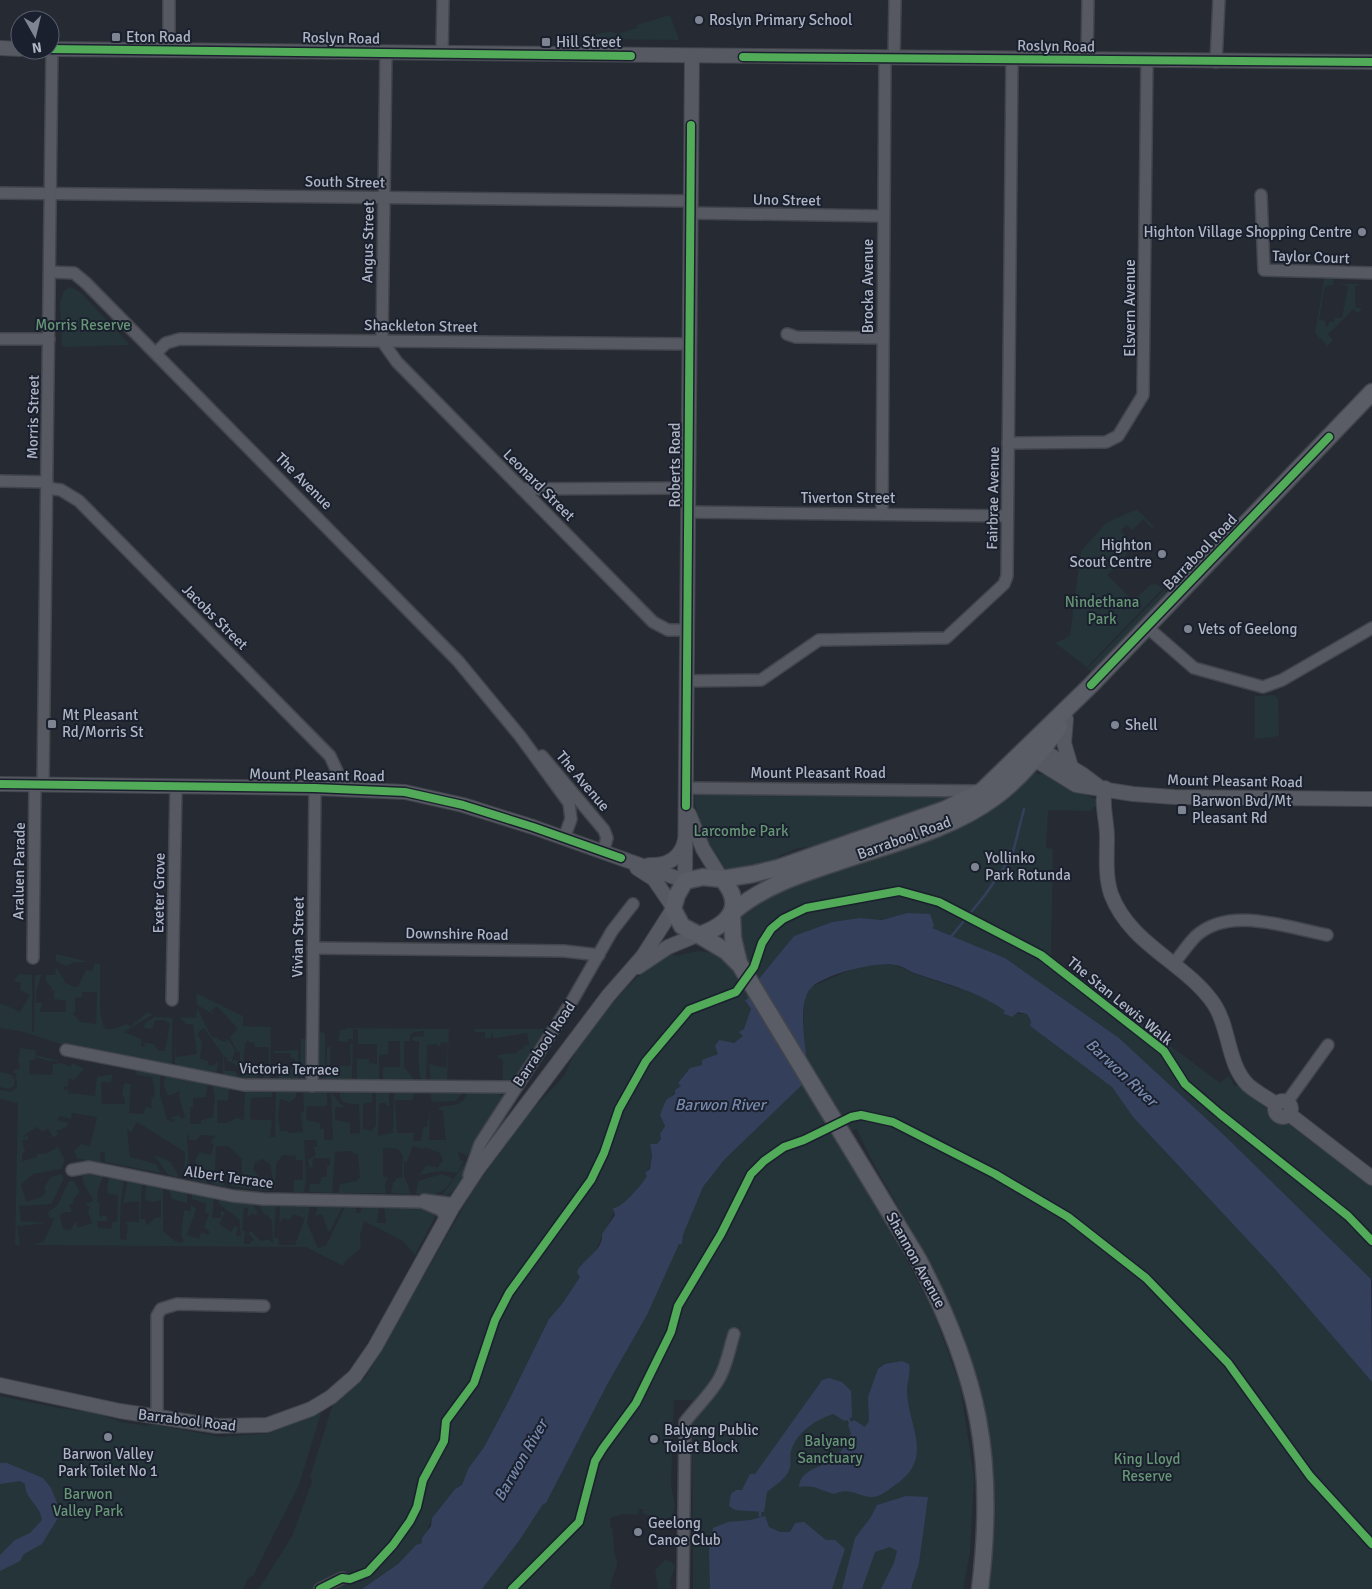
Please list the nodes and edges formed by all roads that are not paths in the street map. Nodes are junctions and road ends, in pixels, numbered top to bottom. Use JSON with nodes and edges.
{"nodes":[{"id":1,"x":169,"y":0,"type":"edge"},
{"id":2,"x":443,"y":0,"type":"edge"},
{"id":3,"x":895,"y":0,"type":"edge"},
{"id":4,"x":1088,"y":0,"type":"edge"},
{"id":5,"x":1219,"y":0,"type":"edge"},
{"id":6,"x":60,"y":49,"type":"edge"},
{"id":7,"x":169,"y":49,"type":"junction"},
{"id":8,"x":386,"y":53,"type":"junction"},
{"id":9,"x":442,"y":54,"type":"junction"},
{"id":10,"x":692,"y":56,"type":"junction"},
{"id":11,"x":890,"y":58,"type":"junction"},
{"id":12,"x":51,"y":60,"type":"edge"},
{"id":13,"x":1012,"y":60,"type":"junction"},
{"id":14,"x":1087,"y":60,"type":"junction"},
{"id":15,"x":1147,"y":61,"type":"junction"},
{"id":16,"x":1216,"y":62,"type":"junction"},
{"id":17,"x":1371,"y":63,"type":"edge"},
{"id":18,"x":0,"y":193,"type":"edge"},
{"id":19,"x":50,"y":194,"type":"junction"},
{"id":20,"x":1261,"y":196,"type":"dead end"},
{"id":21,"x":384,"y":197,"type":"junction"},
{"id":22,"x":691,"y":207,"type":"junction"},
{"id":23,"x":883,"y":216,"type":"junction"},
{"id":24,"x":50,"y":272,"type":"junction"},
{"id":25,"x":1372,"y":273,"type":"edge"},
{"id":26,"x":787,"y":334,"type":"dead end"},
{"id":27,"x":882,"y":338,"type":"junction"},
{"id":28,"x":0,"y":339,"type":"edge"},
{"id":29,"x":49,"y":339,"type":"junction"},
{"id":30,"x":382,"y":341,"type":"junction"},
{"id":31,"x":689,"y":344,"type":"junction"},
{"id":32,"x":156,"y":352,"type":"junction"},
{"id":33,"x":1372,"y":392,"type":"edge"},
{"id":34,"x":1008,"y":443,"type":"junction"},
{"id":35,"x":0,"y":481,"type":"edge"},
{"id":36,"x":47,"y":485,"type":"junction"},
{"id":37,"x":688,"y":488,"type":"junction"},
{"id":38,"x":522,"y":489,"type":"junction"},
{"id":39,"x":688,"y":512,"type":"junction"},
{"id":40,"x":882,"y":513,"type":"junction"},
{"id":41,"x":1007,"y":516,"type":"junction"},
{"id":42,"x":1147,"y":627,"type":"junction"},
{"id":43,"x":1372,"y":628,"type":"edge"},
{"id":44,"x":687,"y":630,"type":"junction"},
{"id":45,"x":687,"y":681,"type":"junction"},
{"id":46,"x":1091,"y":686,"type":"junction"},
{"id":47,"x":1066,"y":719,"type":"junction"},
{"id":48,"x":520,"y":736,"type":"junction"},
{"id":49,"x":1035,"y":751,"type":"junction"},
{"id":50,"x":1072,"y":767,"type":"junction"},
{"id":51,"x":0,"y":784,"type":"edge"},
{"id":52,"x":39,"y":784,"type":"junction"},
{"id":53,"x":176,"y":787,"type":"junction"},
{"id":54,"x":315,"y":788,"type":"junction"},
{"id":55,"x":337,"y":788,"type":"junction"},
{"id":56,"x":686,"y":788,"type":"junction"},
{"id":57,"x":1106,"y":788,"type":"junction"},
{"id":58,"x":951,"y":798,"type":"junction"},
{"id":59,"x":1372,"y":799,"type":"edge"},
{"id":60,"x":686,"y":806,"type":"junction"},
{"id":61,"x":686,"y":835,"type":"junction"},
{"id":62,"x":564,"y":838,"type":"junction"},
{"id":63,"x":603,"y":852,"type":"junction"},
{"id":64,"x":624,"y":860,"type":"junction"},
{"id":65,"x":646,"y":865,"type":"junction"},
{"id":66,"x":722,"y":878,"type":"junction"},
{"id":67,"x":685,"y":880,"type":"junction"},
{"id":68,"x":633,"y":904,"type":"dead end"},
{"id":69,"x":673,"y":908,"type":"junction"},
{"id":70,"x":733,"y":913,"type":"junction"},
{"id":71,"x":698,"y":935,"type":"junction"},
{"id":72,"x":1327,"y":935,"type":"dead end"},
{"id":73,"x":313,"y":948,"type":"junction"},
{"id":74,"x":599,"y":955,"type":"junction"},
{"id":75,"x":33,"y":958,"type":"dead end"},
{"id":76,"x":1174,"y":963,"type":"junction"},
{"id":77,"x":740,"y":965,"type":"junction"},
{"id":78,"x":625,"y":976,"type":"junction"},
{"id":79,"x":172,"y":1000,"type":"dead end"},
{"id":80,"x":1328,"y":1045,"type":"dead end"},
{"id":81,"x":66,"y":1050,"type":"dead end"},
{"id":82,"x":312,"y":1086,"type":"junction"},
{"id":83,"x":515,"y":1087,"type":"junction"},
{"id":84,"x":1284,"y":1107,"type":"junction"},
{"id":85,"x":72,"y":1170,"type":"dead end"},
{"id":86,"x":1372,"y":1178,"type":"edge"},
{"id":87,"x":464,"y":1188,"type":"junction"},
{"id":88,"x":413,"y":1201,"type":"junction"},
{"id":89,"x":455,"y":1204,"type":"junction"},
{"id":90,"x":446,"y":1218,"type":"junction"},
{"id":91,"x":264,"y":1306,"type":"dead end"},
{"id":92,"x":734,"y":1334,"type":"dead end"},
{"id":93,"x":0,"y":1385,"type":"edge"},
{"id":94,"x":156,"y":1418,"type":"junction"},
{"id":95,"x":342,"y":1578,"type":"dead end"},
{"id":96,"x":320,"y":1589,"type":"edge"},
{"id":97,"x":683,"y":1589,"type":"edge"},
{"id":98,"x":980,"y":1589,"type":"edge"}],
"edges":[{"from":1,"to":7,"type":"street"},
{"from":2,"to":9,"type":"street"},
{"from":3,"to":11,"type":"street","name":"Brocka Avenue"},
{"from":4,"to":14,"type":"street"},
{"from":5,"to":16,"type":"street"},
{"from":6,"to":7,"type":"street","name":"Roslyn Road"},
{"from":7,"to":8,"type":"street","name":"Roslyn Road"},
{"from":8,"to":9,"type":"street","name":"Roslyn Road"},
{"from":8,"to":21,"type":"street","name":"Angus Street"},
{"from":9,"to":10,"type":"street","name":"Roslyn Road"},
{"from":10,"to":11,"type":"street","name":"Roslyn Road"},
{"from":10,"to":22,"type":"street","name":"Roberts Road"},
{"from":11,"to":13,"type":"street","name":"Roslyn Road"},
{"from":11,"to":23,"type":"street","name":"Brocka Avenue"},
{"from":12,"to":19,"type":"street","name":"Morris Street"},
{"from":13,"to":14,"type":"street","name":"Roslyn Road"},
{"from":13,"to":34,"type":"street","name":"Fairbrae Avenue"},
{"from":14,"to":15,"type":"street","name":"Roslyn Road"},
{"from":15,"to":16,"type":"street","name":"Roslyn Road"},
{"from":15,"to":34,"type":"street","name":"Elsvern Avenue"},
{"from":16,"to":17,"type":"street","name":"Roslyn Road"},
{"from":18,"to":19,"type":"street","name":"South Street"},
{"from":19,"to":21,"type":"street","name":"South Street"},
{"from":19,"to":24,"type":"street","name":"Morris Street"},
{"from":20,"to":25,"type":"street","name":"Taylor Court"},
{"from":21,"to":22,"type":"street","name":"South Street"},
{"from":21,"to":30,"type":"street","name":"Angus Street"},
{"from":22,"to":23,"type":"street","name":"Uno Street"},
{"from":22,"to":31,"type":"street","name":"Roberts Road"},
{"from":23,"to":27,"type":"street","name":"Brocka Avenue"},
{"from":24,"to":29,"type":"street","name":"Morris Street"},
{"from":24,"to":32,"type":"street","name":"The Avenue"},
{"from":26,"to":27,"type":"street"},
{"from":27,"to":40,"type":"street","name":"Brocka Avenue"},
{"from":28,"to":29,"type":"street"},
{"from":29,"to":36,"type":"street","name":"Morris Street"},
{"from":30,"to":31,"type":"street","name":"Shackleton Street"},
{"from":30,"to":32,"type":"street","name":"Shackleton Street"},
{"from":30,"to":38,"type":"street","name":"Leonard Street"},
{"from":31,"to":37,"type":"street","name":"Roberts Road"},
{"from":32,"to":48,"type":"street","name":"The Avenue"},
{"from":33,"to":42,"type":"main road","name":"Barrabool Road"},
{"from":34,"to":41,"type":"street","name":"Fairbrae Avenue"},
{"from":35,"to":36,"type":"street","name":"Jacobs Street"},
{"from":36,"to":52,"type":"street","name":"Morris Street"},
{"from":36,"to":55,"type":"street","name":"Jacobs Street"},
{"from":37,"to":38,"type":"street"},
{"from":37,"to":39,"type":"street","name":"Roberts Road"},
{"from":38,"to":44,"type":"street","name":"Leonard Street"},
{"from":39,"to":40,"type":"street","name":"Tiverton Street"},
{"from":39,"to":44,"type":"street","name":"Roberts Road"},
{"from":40,"to":41,"type":"street","name":"Tiverton Street"},
{"from":41,"to":45,"type":"street","name":"Fairbrae Avenue"},
{"from":42,"to":43,"type":"street"},
{"from":42,"to":46,"type":"main road","name":"Barrabool Road"},
{"from":44,"to":45,"type":"street","name":"Roberts Road"},
{"from":45,"to":56,"type":"street","name":"Roberts Road"},
{"from":46,"to":47,"type":"main road","name":"Barrabool Road"},
{"from":46,"to":49,"type":"main road","name":"Barrabool Road"},
{"from":47,"to":49,"type":"main road","name":"Barrabool Road"},
{"from":47,"to":50,"type":"street"},
{"from":48,"to":62,"type":"street","name":"The Avenue"},
{"from":48,"to":63,"type":"street","name":"The Avenue"},
{"from":49,"to":50,"type":"street","name":"Mount Pleasant Road"},
{"from":49,"to":57,"type":"street","name":"Mount Pleasant Road"},
{"from":49,"to":58,"type":"main road","name":"Barrabool Road"},
{"from":49,"to":70,"type":"main road","name":"Barrabool Road"},
{"from":50,"to":57,"type":"street","name":"Mount Pleasant Road"},
{"from":51,"to":52,"type":"street","name":"Mount Pleasant Road"},
{"from":52,"to":53,"type":"street","name":"Mount Pleasant Road"},
{"from":52,"to":75,"type":"street","name":"Araluen Parade"},
{"from":53,"to":54,"type":"street","name":"Mount Pleasant Road"},
{"from":53,"to":79,"type":"street","name":"Exeter Grove"},
{"from":54,"to":55,"type":"street","name":"Mount Pleasant Road"},
{"from":54,"to":73,"type":"street","name":"Vivian Street"},
{"from":55,"to":62,"type":"street","name":"Mount Pleasant Road"},
{"from":56,"to":58,"type":"street","name":"Mount Pleasant Road"},
{"from":56,"to":60,"type":"street","name":"Roberts Road"},
{"from":57,"to":59,"type":"street","name":"Mount Pleasant Road"},
{"from":57,"to":76,"type":"street"},
{"from":58,"to":66,"type":"main road","name":"Barrabool Road"},
{"from":60,"to":61,"type":"street","name":"Roberts Road"},
{"from":60,"to":66,"type":"street","name":"Roberts Road"},
{"from":61,"to":65,"type":"street"},
{"from":61,"to":67,"type":"street","name":"Roberts Road"},
{"from":62,"to":63,"type":"street","name":"Mount Pleasant Road"},
{"from":63,"to":64,"type":"street","name":"Mount Pleasant Road"},
{"from":64,"to":65,"type":"street","name":"Mount Pleasant Road"},
{"from":64,"to":69,"type":"street","name":"Mount Pleasant Road"},
{"from":65,"to":67,"type":"street","name":"Mount Pleasant Road"},
{"from":66,"to":67,"type":"main road"},
{"from":66,"to":70,"type":"main road"},
{"from":67,"to":69,"type":"main road"},
{"from":68,"to":74,"type":"street","name":"Barrabool Road"},
{"from":69,"to":71,"type":"main road"},
{"from":69,"to":78,"type":"street","name":"Barrabool Road"},
{"from":70,"to":71,"type":"main road"},
{"from":70,"to":77,"type":"main road","name":"Shannon Avenue"},
{"from":71,"to":77,"type":"main road","name":"Shannon Avenue"},
{"from":71,"to":78,"type":"street","name":"Barrabool Road"},
{"from":72,"to":76,"type":"street"},
{"from":73,"to":74,"type":"street","name":"Downshire Road"},
{"from":73,"to":82,"type":"street","name":"Vivian Street"},
{"from":74,"to":83,"type":"street","name":"Barrabool Road"},
{"from":76,"to":84,"type":"street"},
{"from":77,"to":98,"type":"main road","name":"Shannon Avenue"},
{"from":78,"to":87,"type":"street","name":"Barrabool Road"},
{"from":80,"to":84,"type":"street"},
{"from":81,"to":82,"type":"street","name":"Victoria Terrace"},
{"from":82,"to":83,"type":"street","name":"Victoria Terrace"},
{"from":83,"to":87,"type":"street","name":"Barrabool Road"},
{"from":84,"to":86,"type":"street"},
{"from":85,"to":88,"type":"street","name":"Albert Terrace"},
{"from":87,"to":89,"type":"street","name":"Barrabool Road"},
{"from":88,"to":89,"type":"street","name":"Albert Terrace"},
{"from":88,"to":90,"type":"street","name":"Albert Terrace"},
{"from":89,"to":90,"type":"street","name":"Barrabool Road"},
{"from":90,"to":94,"type":"street","name":"Barrabool Road"},
{"from":91,"to":94,"type":"street"},
{"from":92,"to":97,"type":"street"},
{"from":93,"to":94,"type":"street","name":"Barrabool Road"},
{"from":95,"to":96,"type":"street"}]}
